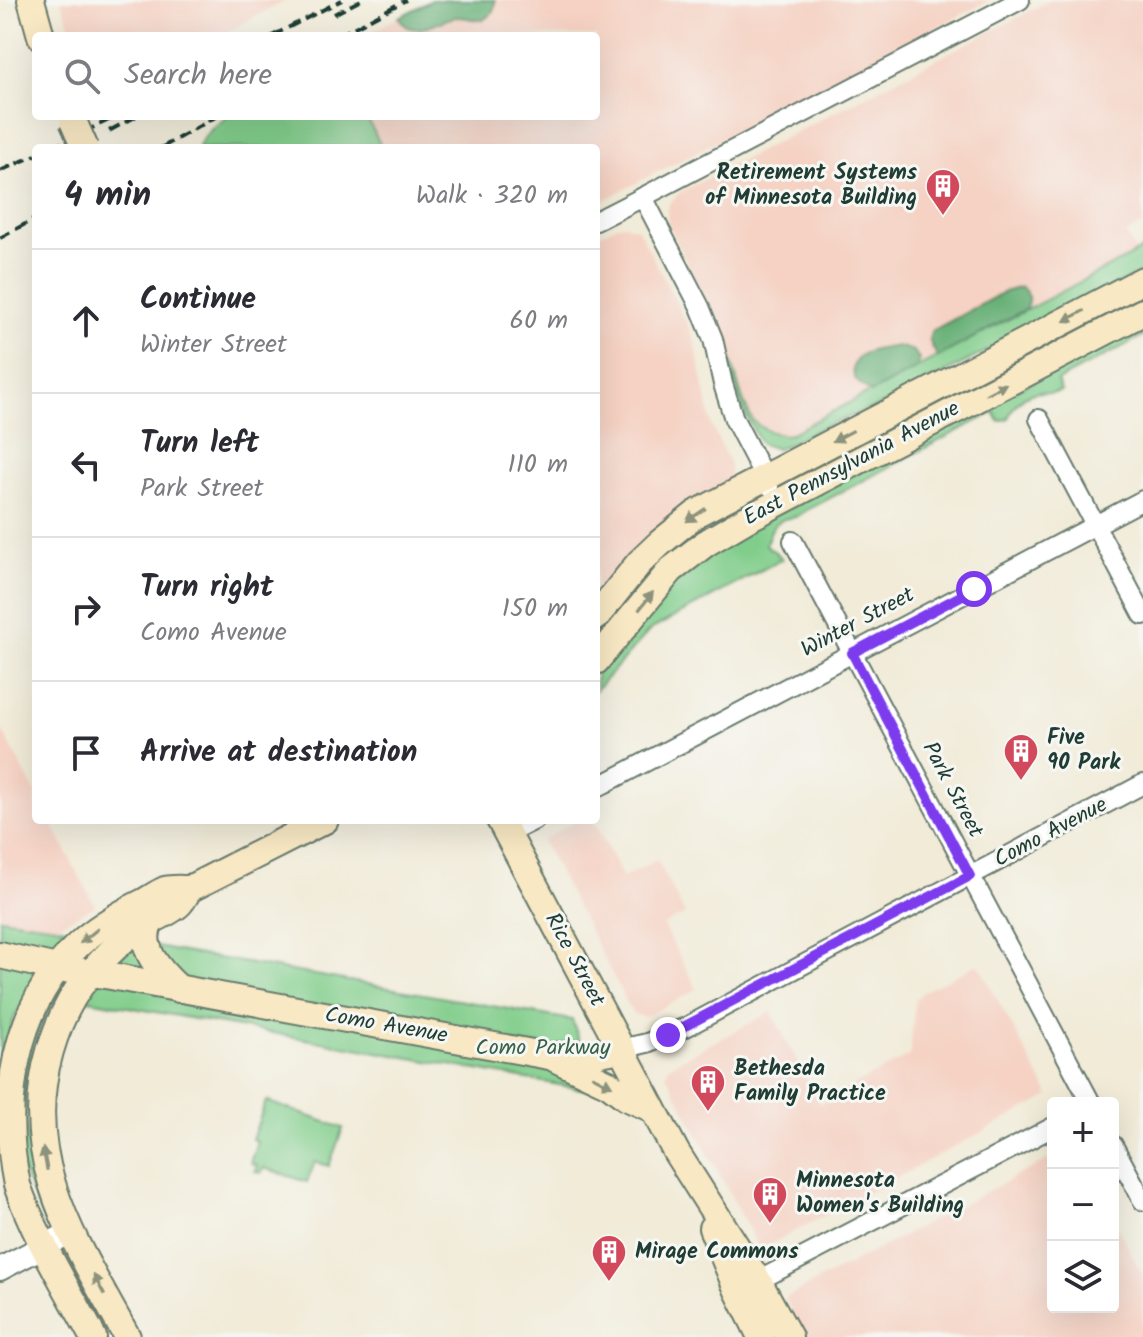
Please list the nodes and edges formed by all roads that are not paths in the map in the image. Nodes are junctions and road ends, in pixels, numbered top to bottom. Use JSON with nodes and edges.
{"nodes":[{"id":1,"x":31,"y":0,"type":"edge"},
{"id":2,"x":1020,"y":0,"type":"edge"},
{"id":3,"x":40,"y":32,"type":"edge"},
{"id":4,"x":72,"y":120,"type":"edge"},
{"id":5,"x":83,"y":144,"type":"edge"},
{"id":6,"x":643,"y":197,"type":"junction"},
{"id":7,"x":600,"y":219,"type":"edge"},
{"id":8,"x":1143,"y":280,"type":"edge"},
{"id":9,"x":1138,"y":315,"type":"edge"},
{"id":10,"x":1039,"y":419,"type":"dead end"},
{"id":11,"x":764,"y":477,"type":"junction"},
{"id":12,"x":1143,"y":500,"type":"edge"},
{"id":13,"x":778,"y":502,"type":"junction"},
{"id":14,"x":1095,"y":525,"type":"junction"},
{"id":15,"x":793,"y":541,"type":"dead end"},
{"id":16,"x":600,"y":612,"type":"edge"},
{"id":17,"x":1143,"y":615,"type":"edge"},
{"id":18,"x":852,"y":653,"type":"junction"},
{"id":19,"x":600,"y":656,"type":"edge"},
{"id":20,"x":1143,"y":784,"type":"edge"},
{"id":21,"x":600,"y":786,"type":"edge"},
{"id":22,"x":317,"y":824,"type":"edge"},
{"id":23,"x":504,"y":827,"type":"edge"},
{"id":24,"x":970,"y":876,"type":"junction"},
{"id":25,"x":189,"y":889,"type":"junction"},
{"id":26,"x":152,"y":920,"type":"junction"},
{"id":27,"x":0,"y":955,"type":"edge"},
{"id":28,"x":57,"y":968,"type":"junction"},
{"id":29,"x":90,"y":974,"type":"junction"},
{"id":30,"x":179,"y":989,"type":"junction"},
{"id":31,"x":621,"y":1049,"type":"junction"},
{"id":32,"x":549,"y":1056,"type":"junction"},
{"id":33,"x":1088,"y":1097,"type":"edge"},
{"id":34,"x":653,"y":1109,"type":"junction"},
{"id":35,"x":1047,"y":1130,"type":"edge"},
{"id":36,"x":4,"y":1147,"type":"edge"},
{"id":37,"x":1119,"y":1156,"type":"edge"},
{"id":38,"x":1143,"y":1201,"type":"edge"},
{"id":39,"x":71,"y":1232,"type":"junction"},
{"id":40,"x":45,"y":1245,"type":"junction"},
{"id":41,"x":0,"y":1269,"type":"edge"},
{"id":42,"x":748,"y":1286,"type":"junction"},
{"id":43,"x":93,"y":1337,"type":"edge"},
{"id":44,"x":127,"y":1337,"type":"edge"},
{"id":45,"x":761,"y":1337,"type":"edge"},
{"id":46,"x":789,"y":1337,"type":"edge"}],
"edges":[{"from":1,"to":3,"type":"main road"},
{"from":2,"to":6,"type":"street"},
{"from":4,"to":5,"type":"main road","bridge":true},
{"from":6,"to":7,"type":"street"},
{"from":6,"to":11,"type":"street"},
{"from":8,"to":11,"type":"main road","name":"East Pennsylvania Avenue","one_way":true},
{"from":13,"to":9,"type":"main road","name":"East Pennsylvania Avenue","one_way":true},
{"from":10,"to":14,"type":"street"},
{"from":11,"to":13,"type":"street"},
{"from":11,"to":16,"type":"main road","name":"East Pennsylvania Avenue","one_way":true},
{"from":12,"to":14,"type":"street","name":"Winter Street"},
{"from":19,"to":13,"type":"main road","name":"East Pennsylvania Avenue","one_way":true},
{"from":14,"to":17,"type":"street"},
{"from":14,"to":18,"type":"street","name":"Winter Street"},
{"from":15,"to":18,"type":"street","name":"Park Street"},
{"from":18,"to":21,"type":"street","name":"Winter Street"},
{"from":18,"to":24,"type":"street","name":"Park Street"},
{"from":20,"to":24,"type":"street","name":"Como Avenue"},
{"from":22,"to":25,"type":"main road"},
{"from":23,"to":31,"type":"main road","name":"Rice Street"},
{"from":24,"to":31,"type":"street","name":"Como Avenue"},
{"from":24,"to":33,"type":"street","name":"Park Street"},
{"from":25,"to":26,"type":"main road"},
{"from":25,"to":28,"type":"main road","one_way":true},
{"from":26,"to":29,"type":"main road"},
{"from":26,"to":30,"type":"main road"},
{"from":27,"to":28,"type":"main road","name":"Como Avenue"},
{"from":28,"to":29,"type":"main road","name":"Como Avenue"},
{"from":28,"to":36,"type":"main road"},
{"from":29,"to":30,"type":"main road","name":"Como Avenue"},
{"from":39,"to":29,"type":"main road","one_way":true},
{"from":30,"to":32,"type":"main road","name":"Como Avenue"},
{"from":31,"to":32,"type":"main road","name":"Como Avenue"},
{"from":31,"to":34,"type":"main road","name":"Rice Street"},
{"from":32,"to":34,"type":"main road","one_way":true},
{"from":34,"to":42,"type":"main road","name":"Rice Street"},
{"from":35,"to":42,"type":"street"},
{"from":36,"to":40,"type":"main road"},
{"from":37,"to":38,"type":"street"},
{"from":39,"to":40,"type":"street"},
{"from":44,"to":39,"type":"main road","one_way":true},
{"from":40,"to":41,"type":"street"},
{"from":40,"to":43,"type":"main road"},
{"from":42,"to":45,"type":"main road","name":"Rice Street"},
{"from":42,"to":46,"type":"main road","name":"Rice Street"}]}
